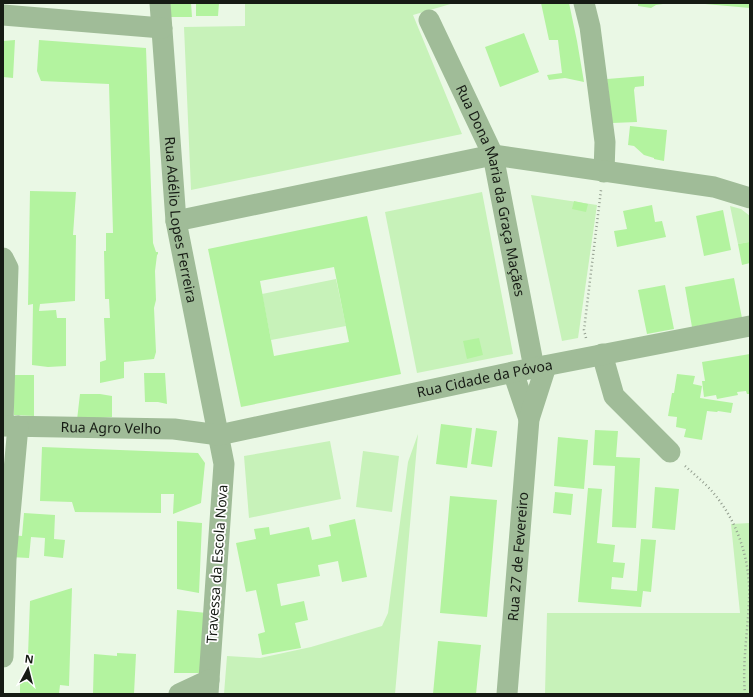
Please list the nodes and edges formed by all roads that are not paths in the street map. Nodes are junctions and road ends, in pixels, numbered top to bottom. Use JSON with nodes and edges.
{"nodes":[{"id":1,"x":160,"y":3,"type":"edge"},
{"id":2,"x":584,"y":3,"type":"edge"},
{"id":3,"x":3,"y":15,"type":"edge"},
{"id":4,"x":429,"y":20,"type":"dead end"},
{"id":5,"x":162,"y":28,"type":"junction"},
{"id":6,"x":493,"y":155,"type":"junction"},
{"id":7,"x":604,"y":172,"type":"junction"},
{"id":8,"x":750,"y":198,"type":"edge"},
{"id":9,"x":176,"y":221,"type":"junction"},
{"id":10,"x":3,"y":258,"type":"edge"},
{"id":11,"x":750,"y":326,"type":"edge"},
{"id":12,"x":595,"y":356,"type":"junction"},
{"id":13,"x":540,"y":367,"type":"junction"},
{"id":14,"x":513,"y":372,"type":"junction"},
{"id":15,"x":530,"y":419,"type":"junction"},
{"id":16,"x":8,"y":424,"type":"edge"},
{"id":17,"x":219,"y":435,"type":"junction"},
{"id":18,"x":670,"y":452,"type":"road end"},
{"id":19,"x":3,"y":657,"type":"edge"},
{"id":20,"x":208,"y":687,"type":"edge"},
{"id":21,"x":180,"y":694,"type":"edge"},
{"id":22,"x":507,"y":694,"type":"edge"}],
"edges":[{"from":1,"to":5,"type":"street","name":"Rua Adélio Lopes Ferreira"},
{"from":2,"to":7,"type":"street"},
{"from":3,"to":5,"type":"street"},
{"from":4,"to":6,"type":"street","name":"Rua Dona Maria da Graça Maçães"},
{"from":5,"to":9,"type":"street","name":"Rua Adélio Lopes Ferreira"},
{"from":6,"to":7,"type":"street"},
{"from":6,"to":9,"type":"street"},
{"from":6,"to":13,"type":"street","name":"Rua Dona Maria da Graça Maçães"},
{"from":7,"to":8,"type":"street"},
{"from":9,"to":17,"type":"street","name":"Rua Adélio Lopes Ferreira"},
{"from":10,"to":16,"type":"street"},
{"from":11,"to":12,"type":"street","name":"Rua Cidade da Póvoa"},
{"from":12,"to":13,"type":"street","name":"Rua Cidade da Póvoa"},
{"from":12,"to":18,"type":"street"},
{"from":13,"to":14,"type":"street","name":"Rua Cidade da Póvoa"},
{"from":13,"to":15,"type":"street","name":"Rua 27 de Fevereiro"},
{"from":14,"to":15,"type":"street","name":"Rua 27 de Fevereiro"},
{"from":14,"to":17,"type":"street","name":"Rua Cidade da Póvoa"},
{"from":15,"to":22,"type":"street","name":"Rua 27 de Fevereiro"},
{"from":16,"to":17,"type":"street","name":"Rua Agro Velho"},
{"from":16,"to":19,"type":"street"},
{"from":17,"to":20,"type":"street","name":"Travessa da Escola Nova"},
{"from":20,"to":21,"type":"street"}]}
